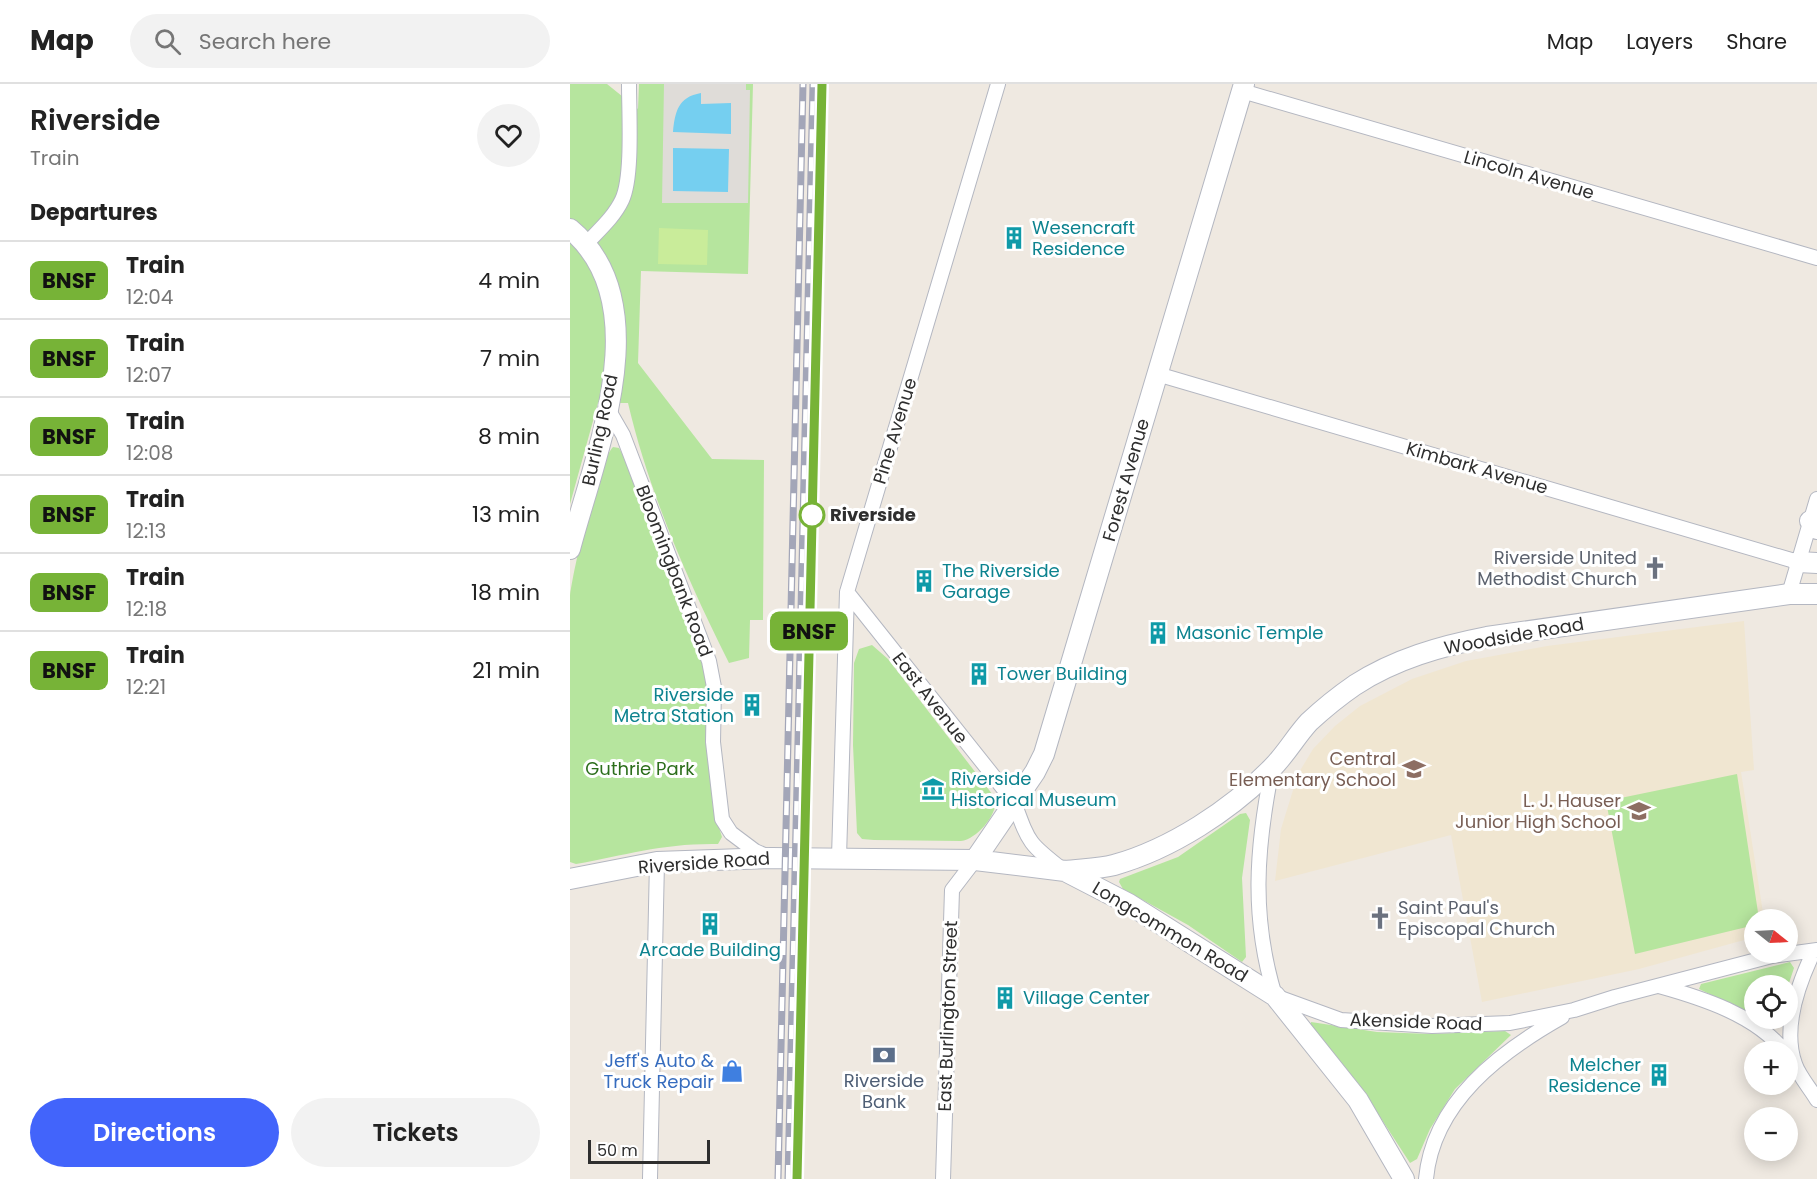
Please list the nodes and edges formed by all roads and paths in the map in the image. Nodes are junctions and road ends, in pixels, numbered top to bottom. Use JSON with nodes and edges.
{"nodes":[{"id":1,"x":629,"y":84,"type":"edge"},
{"id":2,"x":998,"y":84,"type":"edge"},
{"id":3,"x":1243,"y":88,"type":"edge"},
{"id":4,"x":570,"y":229,"type":"edge"},
{"id":5,"x":586,"y":244,"type":"junction"},
{"id":6,"x":1817,"y":258,"type":"edge"},
{"id":7,"x":1157,"y":374,"type":"junction"},
{"id":8,"x":608,"y":409,"type":"junction"},
{"id":9,"x":1817,"y":499,"type":"edge"},
{"id":10,"x":1814,"y":525,"type":"edge"},
{"id":11,"x":570,"y":549,"type":"edge"},
{"id":12,"x":1807,"y":562,"type":"edge"},
{"id":13,"x":847,"y":592,"type":"junction"},
{"id":14,"x":1789,"y":594,"type":"junction"},
{"id":15,"x":1817,"y":594,"type":"edge"},
{"id":16,"x":1272,"y":769,"type":"junction"},
{"id":17,"x":1014,"y":802,"type":"junction"},
{"id":18,"x":839,"y":857,"type":"junction"},
{"id":19,"x":771,"y":858,"type":"junction"},
{"id":20,"x":975,"y":860,"type":"junction"},
{"id":21,"x":657,"y":862,"type":"junction"},
{"id":22,"x":1065,"y":871,"type":"junction"},
{"id":23,"x":570,"y":879,"type":"edge"},
{"id":24,"x":1816,"y":950,"type":"edge"},
{"id":25,"x":1659,"y":986,"type":"junction"},
{"id":26,"x":1275,"y":996,"type":"junction"},
{"id":27,"x":1574,"y":1010,"type":"junction"},
{"id":28,"x":1773,"y":1041,"type":"edge"},
{"id":29,"x":1791,"y":1041,"type":"edge"},
{"id":30,"x":1798,"y":1070,"type":"edge"},
{"id":31,"x":1817,"y":1100,"type":"edge"},
{"id":32,"x":650,"y":1179,"type":"edge"},
{"id":33,"x":943,"y":1179,"type":"edge"},
{"id":34,"x":1404,"y":1179,"type":"edge"},
{"id":35,"x":1426,"y":1179,"type":"edge"}],
"edges":[{"from":1,"to":5,"type":"street"},
{"from":2,"to":13,"type":"street","name":"Pine Avenue"},
{"from":3,"to":6,"type":"street","name":"Lincoln Avenue"},
{"from":3,"to":7,"type":"street","name":"Forest Avenue"},
{"from":4,"to":5,"type":"street","name":"Burling Road"},
{"from":5,"to":8,"type":"street","name":"Burling Road"},
{"from":7,"to":12,"type":"street","name":"Kimbark Avenue"},
{"from":7,"to":17,"type":"street","name":"Forest Avenue"},
{"from":8,"to":11,"type":"street","name":"Burling Road"},
{"from":8,"to":19,"type":"street","name":"Bloomingbank Road"},
{"from":9,"to":10,"type":"street"},
{"from":10,"to":12,"type":"street"},
{"from":12,"to":14,"type":"street"},
{"from":13,"to":17,"type":"street","name":"East Avenue"},
{"from":13,"to":18,"type":"street","name":"Pine Avenue"},
{"from":14,"to":15,"type":"street","name":"Woodside Road"},
{"from":14,"to":16,"type":"street","name":"Woodside Road"},
{"from":16,"to":22,"type":"street","name":"Woodside Road"},
{"from":16,"to":26,"type":"street"},
{"from":17,"to":20,"type":"street","name":"Forest Avenue"},
{"from":17,"to":22,"type":"street","name":"East Avenue"},
{"from":18,"to":19,"type":"street","name":"Riverside Road"},
{"from":18,"to":20,"type":"street","name":"Longcommon Road"},
{"from":19,"to":21,"type":"street","name":"Riverside Road"},
{"from":20,"to":22,"type":"street","name":"Longcommon Road"},
{"from":20,"to":33,"type":"street","name":"East Burlington Street"},
{"from":21,"to":23,"type":"street","name":"Riverside Road"},
{"from":21,"to":32,"type":"street"},
{"from":22,"to":26,"type":"street","name":"Longcommon Road"},
{"from":24,"to":25,"type":"street","name":"Akenside Road"},
{"from":24,"to":29,"type":"street"},
{"from":25,"to":27,"type":"street","name":"Akenside Road"},
{"from":25,"to":28,"type":"street"},
{"from":26,"to":27,"type":"street","name":"Akenside Road"},
{"from":26,"to":34,"type":"street","name":"Longcommon Road"},
{"from":27,"to":35,"type":"street","name":"Akenside Road"},
{"from":30,"to":31,"type":"street"}]}
